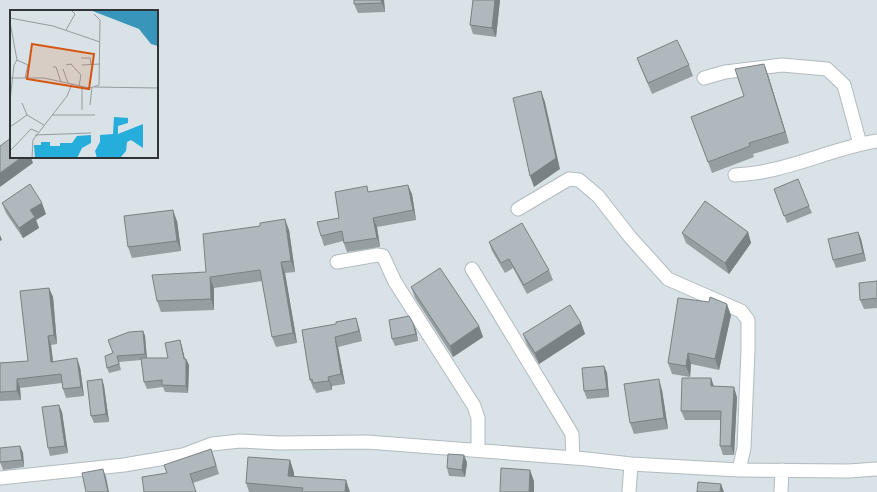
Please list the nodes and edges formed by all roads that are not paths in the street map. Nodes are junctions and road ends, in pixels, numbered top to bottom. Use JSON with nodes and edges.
{"nodes":[{"id":1,"x":704,"y":78,"type":"dead end"},
{"id":2,"x":877,"y":141,"type":"edge"},
{"id":3,"x":860,"y":144,"type":"junction"},
{"id":4,"x":735,"y":175,"type":"dead end"},
{"id":5,"x":518,"y":209,"type":"dead end"},
{"id":6,"x":337,"y":262,"type":"dead end"},
{"id":7,"x":472,"y":269,"type":"dead end"},
{"id":8,"x":478,"y":450,"type":"junction"},
{"id":9,"x":573,"y":458,"type":"junction"},
{"id":10,"x":632,"y":464,"type":"junction"},
{"id":11,"x":877,"y":469,"type":"edge"},
{"id":12,"x":739,"y":470,"type":"junction"},
{"id":13,"x":782,"y":470,"type":"junction"},
{"id":14,"x":0,"y":478,"type":"edge"},
{"id":15,"x":628,"y":492,"type":"edge"},
{"id":16,"x":781,"y":492,"type":"edge"}],
"edges":[{"from":1,"to":3,"type":"street"},
{"from":2,"to":3,"type":"street"},
{"from":3,"to":4,"type":"street"},
{"from":5,"to":12,"type":"street"},
{"from":6,"to":8,"type":"street"},
{"from":7,"to":9,"type":"street"},
{"from":8,"to":9,"type":"street"},
{"from":8,"to":14,"type":"street"},
{"from":9,"to":10,"type":"street"},
{"from":10,"to":12,"type":"street"},
{"from":10,"to":15,"type":"street"},
{"from":11,"to":13,"type":"street"},
{"from":12,"to":13,"type":"street"},
{"from":13,"to":16,"type":"street"}]}
